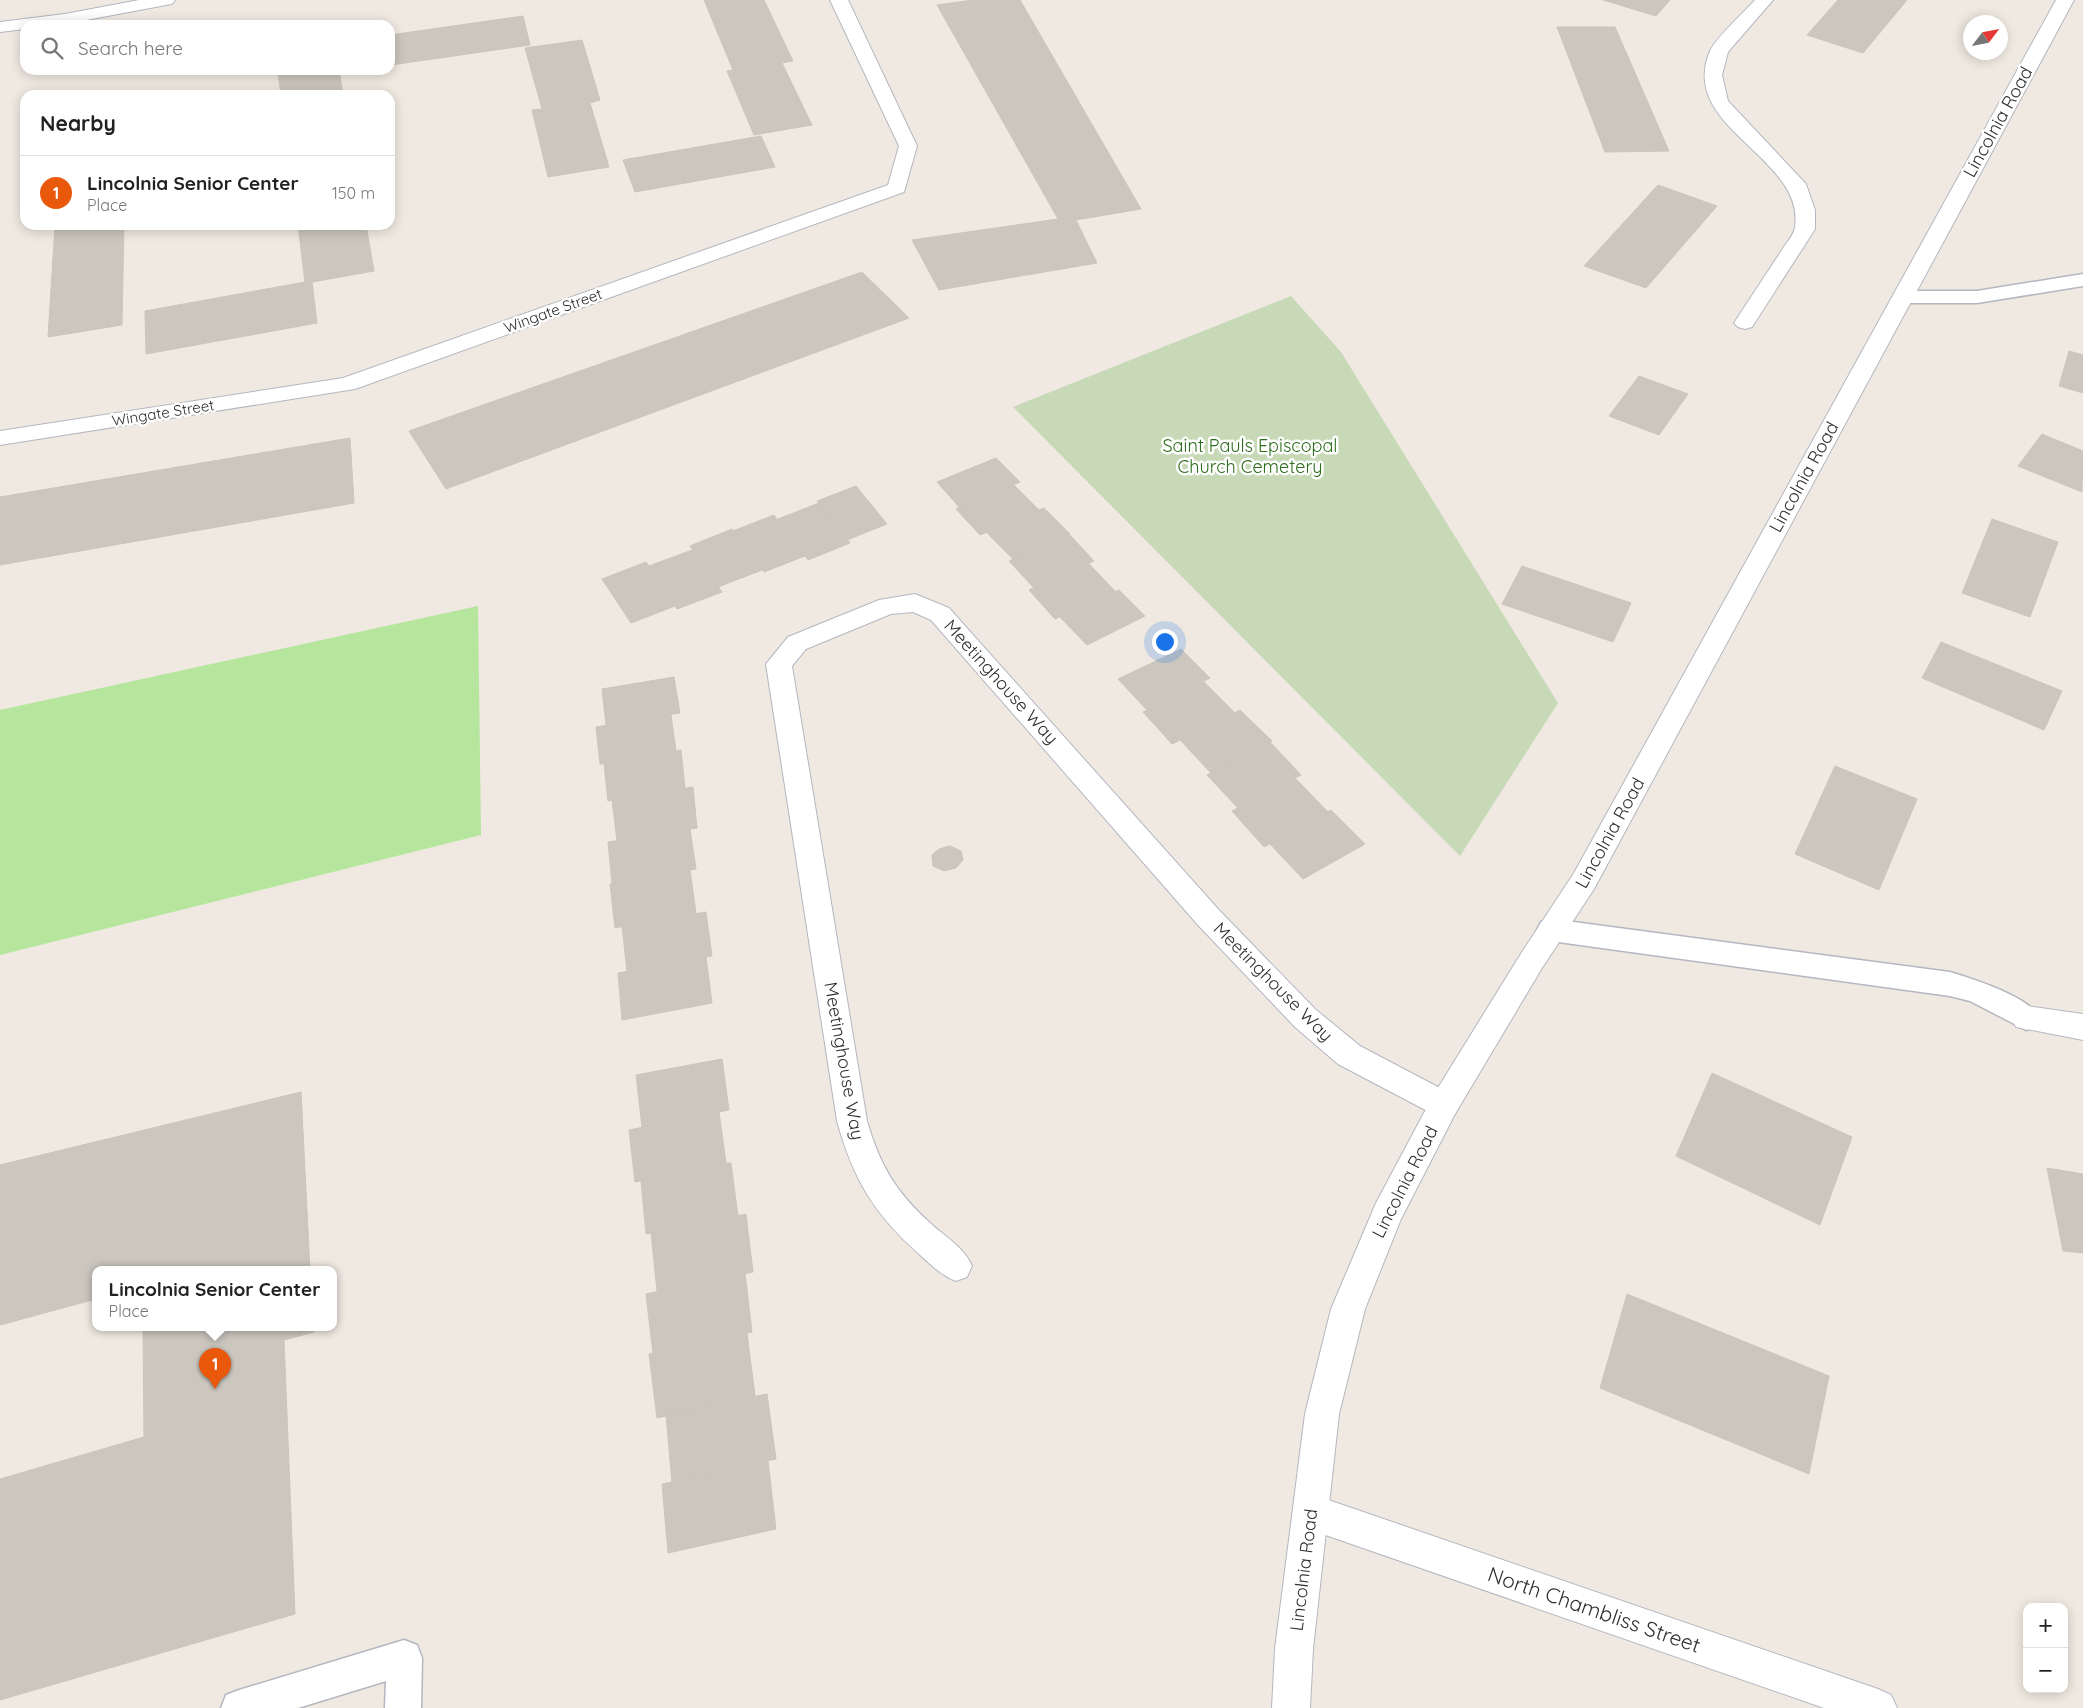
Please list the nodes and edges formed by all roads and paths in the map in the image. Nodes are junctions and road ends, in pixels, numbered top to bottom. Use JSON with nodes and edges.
{"nodes":[{"id":1,"x":166,"y":0,"type":"edge"},
{"id":2,"x":839,"y":0,"type":"edge"},
{"id":3,"x":1764,"y":0,"type":"edge"},
{"id":4,"x":2064,"y":0,"type":"edge"},
{"id":5,"x":57,"y":20,"type":"edge"},
{"id":6,"x":20,"y":25,"type":"edge"},
{"id":7,"x":0,"y":27,"type":"edge"},
{"id":8,"x":2083,"y":280,"type":"edge"},
{"id":9,"x":1903,"y":297,"type":"junction"},
{"id":10,"x":1744,"y":323,"type":"dead end"},
{"id":11,"x":0,"y":438,"type":"edge"},
{"id":12,"x":1551,"y":930,"type":"junction"},
{"id":13,"x":2026,"y":1018,"type":"joint"},
{"id":14,"x":2083,"y":1027,"type":"edge"},
{"id":15,"x":1444,"y":1105,"type":"junction"},
{"id":16,"x":956,"y":1266,"type":"dead end"},
{"id":17,"x":1311,"y":1512,"type":"junction"},
{"id":18,"x":240,"y":1708,"type":"edge"},
{"id":19,"x":403,"y":1708,"type":"edge"},
{"id":20,"x":1291,"y":1708,"type":"edge"},
{"id":21,"x":1878,"y":1708,"type":"edge"}],
"edges":[{"from":1,"to":5,"type":"street"},
{"from":2,"to":11,"type":"street","name":"Wingate Street"},
{"from":3,"to":10,"type":"street"},
{"from":4,"to":9,"type":"street","name":"Lincolnia Road"},
{"from":6,"to":7,"type":"street"},
{"from":8,"to":9,"type":"lane"},
{"from":9,"to":12,"type":"street","name":"Lincolnia Road"},
{"from":12,"to":13,"type":"lane"},
{"from":12,"to":15,"type":"street","name":"Lincolnia Road"},
{"from":13,"to":14,"type":"street"},
{"from":15,"to":16,"type":"street","name":"Meetinghouse Way"},
{"from":15,"to":17,"type":"street","name":"Lincolnia Road"},
{"from":17,"to":20,"type":"street","name":"Lincolnia Road"},
{"from":17,"to":21,"type":"street","name":"North Chambliss Street"},
{"from":18,"to":19,"type":"lane"}]}
